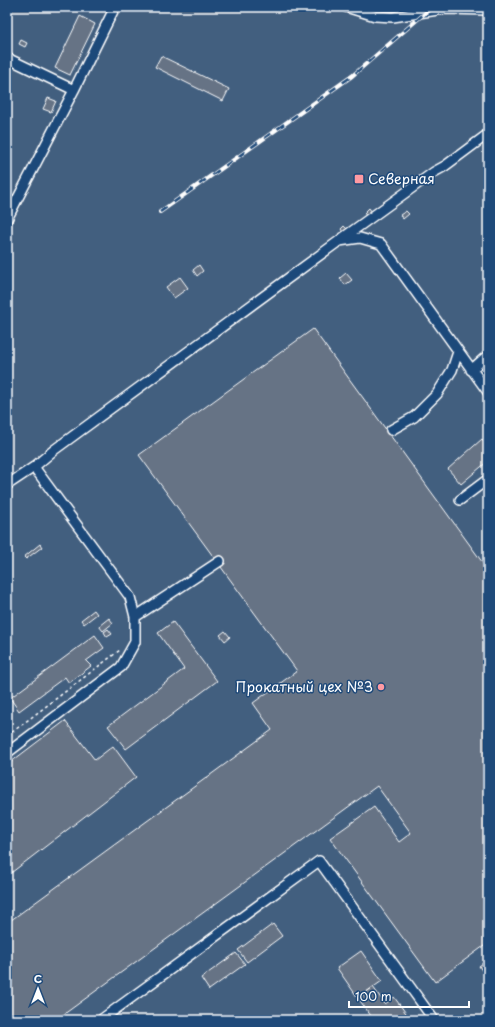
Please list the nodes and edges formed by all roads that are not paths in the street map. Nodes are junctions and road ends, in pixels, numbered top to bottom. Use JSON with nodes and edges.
{"nodes":[{"id":1,"x":115,"y":7,"type":"edge"},
{"id":2,"x":346,"y":7,"type":"edge"},
{"id":3,"x":488,"y":10,"type":"edge"},
{"id":4,"x":7,"y":58,"type":"edge"},
{"id":5,"x":74,"y":90,"type":"junction"},
{"id":6,"x":488,"y":134,"type":"edge"},
{"id":7,"x":7,"y":219,"type":"edge"},
{"id":8,"x":339,"y":241,"type":"junction"},
{"id":9,"x":458,"y":352,"type":"junction"},
{"id":10,"x":488,"y":355,"type":"edge"},
{"id":11,"x":472,"y":370,"type":"junction"},
{"id":12,"x":488,"y":392,"type":"edge"},
{"id":13,"x":391,"y":430,"type":"dead end"},
{"id":14,"x":34,"y":467,"type":"junction"},
{"id":15,"x":488,"y":479,"type":"edge"},
{"id":16,"x":7,"y":486,"type":"edge"},
{"id":17,"x":460,"y":500,"type":"dead end"},
{"id":18,"x":220,"y":561,"type":"dead end"},
{"id":19,"x":136,"y":617,"type":"junction"},
{"id":20,"x":7,"y":753,"type":"edge"},
{"id":21,"x":102,"y":1020,"type":"edge"},
{"id":22,"x":434,"y":1020,"type":"edge"}],
"edges":[{"from":1,"to":5,"type":"lane"},
{"from":2,"to":3,"type":"lane"},
{"from":4,"to":5,"type":"lane"},
{"from":5,"to":7,"type":"lane"},
{"from":6,"to":8,"type":"lane"},
{"from":8,"to":9,"type":"lane"},
{"from":8,"to":14,"type":"lane"},
{"from":9,"to":11,"type":"lane"},
{"from":9,"to":13,"type":"lane"},
{"from":10,"to":11,"type":"lane"},
{"from":11,"to":12,"type":"lane"},
{"from":14,"to":16,"type":"lane"},
{"from":14,"to":19,"type":"lane"},
{"from":15,"to":17,"type":"lane"},
{"from":18,"to":19,"type":"lane"},
{"from":19,"to":20,"type":"lane"},
{"from":21,"to":22,"type":"lane"}]}
